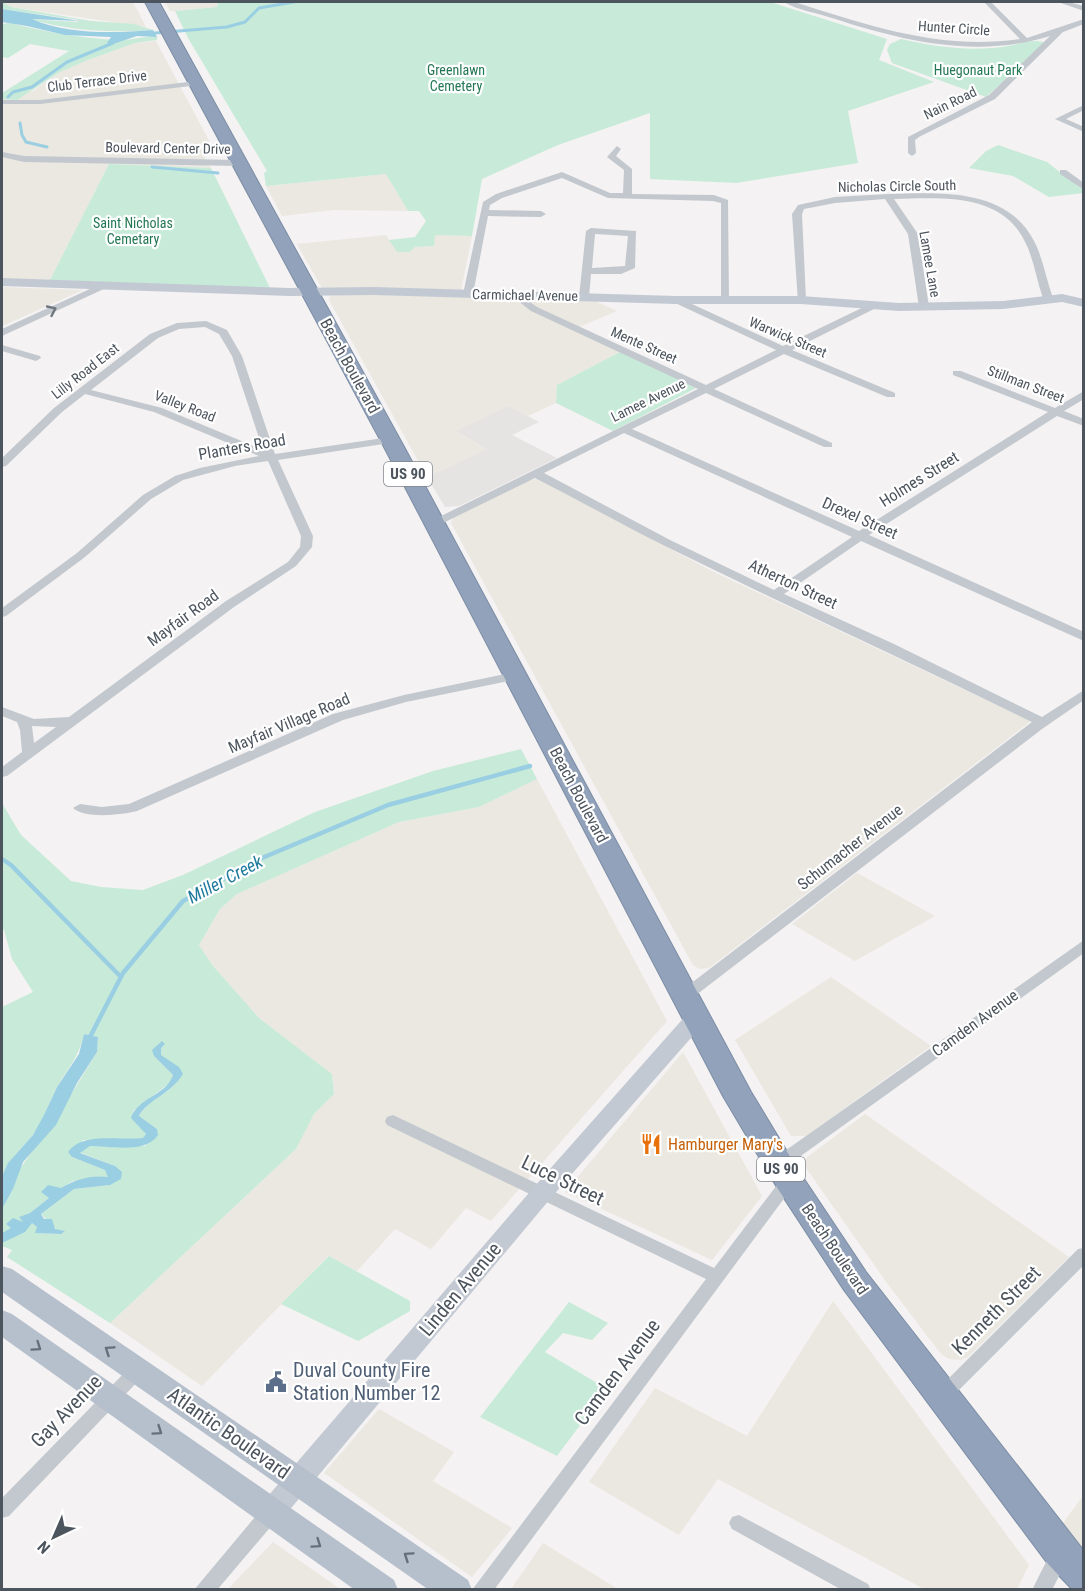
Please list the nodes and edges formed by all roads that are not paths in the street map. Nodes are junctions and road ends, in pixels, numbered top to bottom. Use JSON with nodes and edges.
{"nodes":[{"id":1,"x":153,"y":2,"type":"edge"},
{"id":2,"x":788,"y":2,"type":"edge"},
{"id":3,"x":987,"y":2,"type":"edge"},
{"id":4,"x":1062,"y":2,"type":"edge"},
{"id":5,"x":1083,"y":9,"type":"edge"},
{"id":6,"x":1083,"y":21,"type":"edge"},
{"id":7,"x":1062,"y":30,"type":"junction"},
{"id":8,"x":1026,"y":41,"type":"junction"},
{"id":9,"x":196,"y":83,"type":"junction"},
{"id":10,"x":2,"y":102,"type":"edge"},
{"id":11,"x":1083,"y":107,"type":"edge"},
{"id":12,"x":1083,"y":130,"type":"edge"},
{"id":13,"x":617,"y":149,"type":"dead end"},
{"id":14,"x":912,"y":153,"type":"dead end"},
{"id":15,"x":5,"y":155,"type":"edge"},
{"id":16,"x":240,"y":163,"type":"junction"},
{"id":17,"x":2,"y":166,"type":"edge"},
{"id":18,"x":1063,"y":172,"type":"dead end"},
{"id":19,"x":1083,"y":187,"type":"edge"},
{"id":20,"x":627,"y":196,"type":"junction"},
{"id":21,"x":888,"y":197,"type":"junction"},
{"id":22,"x":484,"y":213,"type":"junction"},
{"id":23,"x":541,"y":214,"type":"dead end"},
{"id":24,"x":587,"y":271,"type":"junction"},
{"id":25,"x":2,"y":282,"type":"edge"},
{"id":26,"x":103,"y":286,"type":"junction"},
{"id":27,"x":309,"y":292,"type":"junction"},
{"id":28,"x":468,"y":294,"type":"junction"},
{"id":29,"x":517,"y":296,"type":"junction"},
{"id":30,"x":584,"y":297,"type":"junction"},
{"id":31,"x":1048,"y":298,"type":"junction"},
{"id":32,"x":676,"y":300,"type":"junction"},
{"id":33,"x":726,"y":300,"type":"junction"},
{"id":34,"x":801,"y":300,"type":"junction"},
{"id":35,"x":1083,"y":303,"type":"edge"},
{"id":36,"x":875,"y":306,"type":"junction"},
{"id":37,"x":924,"y":307,"type":"junction"},
{"id":38,"x":200,"y":324,"type":"joint"},
{"id":39,"x":2,"y":333,"type":"edge"},
{"id":40,"x":2,"y":348,"type":"edge"},
{"id":41,"x":783,"y":350,"type":"junction"},
{"id":42,"x":36,"y":357,"type":"dead end"},
{"id":43,"x":957,"y":373,"type":"dead end"},
{"id":44,"x":706,"y":388,"type":"junction"},
{"id":45,"x":84,"y":390,"type":"junction"},
{"id":46,"x":1083,"y":394,"type":"edge"},
{"id":47,"x":891,"y":395,"type":"dead end"},
{"id":48,"x":1055,"y":412,"type":"junction"},
{"id":49,"x":1083,"y":423,"type":"edge"},
{"id":50,"x":623,"y":429,"type":"junction"},
{"id":51,"x":390,"y":440,"type":"junction"},
{"id":52,"x":828,"y":445,"type":"dead end"},
{"id":53,"x":272,"y":458,"type":"junction"},
{"id":54,"x":2,"y":464,"type":"edge"},
{"id":55,"x":536,"y":473,"type":"junction"},
{"id":56,"x":435,"y":523,"type":"junction"},
{"id":57,"x":861,"y":537,"type":"junction"},
{"id":58,"x":775,"y":595,"type":"junction"},
{"id":59,"x":2,"y":613,"type":"edge"},
{"id":60,"x":1083,"y":637,"type":"edge"},
{"id":61,"x":515,"y":676,"type":"junction"},
{"id":62,"x":1083,"y":694,"type":"edge"},
{"id":63,"x":2,"y":711,"type":"edge"},
{"id":64,"x":70,"y":721,"type":"junction"},
{"id":65,"x":23,"y":722,"type":"junction"},
{"id":66,"x":1038,"y":723,"type":"junction"},
{"id":67,"x":28,"y":752,"type":"junction"},
{"id":68,"x":2,"y":773,"type":"edge"},
{"id":69,"x":80,"y":808,"type":"dead end"},
{"id":70,"x":1083,"y":945,"type":"edge"},
{"id":71,"x":691,"y":1007,"type":"junction"},
{"id":72,"x":393,"y":1121,"type":"dead end"},
{"id":73,"x":783,"y":1173,"type":"junction"},
{"id":74,"x":542,"y":1193,"type":"junction"},
{"id":75,"x":1083,"y":1254,"type":"edge"},
{"id":76,"x":716,"y":1275,"type":"junction"},
{"id":77,"x":2,"y":1277,"type":"edge"},
{"id":78,"x":2,"y":1322,"type":"edge"},
{"id":79,"x":138,"y":1370,"type":"junction"},
{"id":80,"x":941,"y":1397,"type":"junction"},
{"id":81,"x":110,"y":1398,"type":"junction"},
{"id":82,"x":297,"y":1481,"type":"junction"},
{"id":83,"x":2,"y":1510,"type":"edge"},
{"id":84,"x":272,"y":1511,"type":"junction"},
{"id":85,"x":739,"y":1523,"type":"dead end"},
{"id":86,"x":1072,"y":1564,"type":"edge"},
{"id":87,"x":204,"y":1590,"type":"edge"},
{"id":88,"x":382,"y":1590,"type":"edge"},
{"id":89,"x":456,"y":1590,"type":"edge"},
{"id":90,"x":482,"y":1590,"type":"edge"},
{"id":91,"x":861,"y":1590,"type":"edge"},
{"id":92,"x":1041,"y":1590,"type":"edge"},
{"id":93,"x":1081,"y":1590,"type":"edge"}],
"edges":[{"from":1,"to":9,"type":"highway","name":"Beach Boulevard","number":"US 90"},
{"from":2,"to":8,"type":"street","name":"Hunter Circle"},
{"from":3,"to":8,"type":"street"},
{"from":4,"to":5,"type":"street"},
{"from":6,"to":7,"type":"street","name":"Hunter Circle"},
{"from":7,"to":8,"type":"street","name":"Hunter Circle"},
{"from":7,"to":14,"type":"street","name":"Nain Road"},
{"from":9,"to":10,"type":"street","name":"Club Terrace Drive"},
{"from":9,"to":16,"type":"highway","name":"Beach Boulevard","number":"US 90"},
{"from":11,"to":12,"type":"street"},
{"from":13,"to":20,"type":"street"},
{"from":15,"to":16,"type":"street","name":"Boulevard Center Drive"},
{"from":15,"to":17,"type":"street"},
{"from":16,"to":27,"type":"highway","name":"Beach Boulevard","number":"US 90"},
{"from":18,"to":19,"type":"street"},
{"from":20,"to":22,"type":"street"},
{"from":20,"to":33,"type":"street"},
{"from":21,"to":31,"type":"street","name":"Nicholas Circle South"},
{"from":21,"to":34,"type":"street","name":"Nicholas Circle South"},
{"from":21,"to":37,"type":"street","name":"Lamee Lane"},
{"from":22,"to":23,"type":"street"},
{"from":22,"to":28,"type":"street"},
{"from":24,"to":24,"type":"street"},
{"from":24,"to":30,"type":"street"},
{"from":25,"to":26,"type":"street","name":"Carmichael Avenue"},
{"from":26,"to":27,"type":"street","name":"Carmichael Avenue"},
{"from":39,"to":26,"type":"street","one_way":true},
{"from":27,"to":28,"type":"street","name":"Carmichael Avenue"},
{"from":27,"to":51,"type":"highway","name":"Beach Boulevard","number":"US 90"},
{"from":28,"to":29,"type":"street","name":"Carmichael Avenue"},
{"from":29,"to":30,"type":"street","name":"Carmichael Avenue"},
{"from":29,"to":44,"type":"street","name":"Mente Street"},
{"from":30,"to":32,"type":"street","name":"Carmichael Avenue"},
{"from":31,"to":35,"type":"street","name":"Carmichael Avenue"},
{"from":31,"to":37,"type":"street","name":"Carmichael Avenue"},
{"from":32,"to":33,"type":"street","name":"Carmichael Avenue"},
{"from":32,"to":41,"type":"street","name":"Warwick Street"},
{"from":33,"to":34,"type":"street","name":"Carmichael Avenue"},
{"from":34,"to":36,"type":"street","name":"Carmichael Avenue"},
{"from":36,"to":37,"type":"street","name":"Carmichael Avenue"},
{"from":36,"to":41,"type":"street","name":"Lamee Avenue"},
{"from":38,"to":45,"type":"street","name":"Lilly Road East"},
{"from":38,"to":53,"type":"street","name":"Mayfair Road"},
{"from":40,"to":42,"type":"street"},
{"from":41,"to":44,"type":"street","name":"Lamee Avenue"},
{"from":41,"to":47,"type":"street","name":"Warwick Street"},
{"from":43,"to":48,"type":"street","name":"Stillman Street"},
{"from":44,"to":50,"type":"street","name":"Lamee Avenue"},
{"from":44,"to":52,"type":"street","name":"Mente Street"},
{"from":45,"to":53,"type":"street","name":"Valley Road"},
{"from":45,"to":54,"type":"street","name":"Lilly Road East"},
{"from":46,"to":48,"type":"street","name":"Holmes Street"},
{"from":48,"to":49,"type":"street","name":"Stillman Street"},
{"from":48,"to":57,"type":"street","name":"Holmes Street"},
{"from":50,"to":55,"type":"street","name":"Lamee Avenue"},
{"from":50,"to":57,"type":"street","name":"Drexel Street"},
{"from":51,"to":53,"type":"street","name":"Planters Road"},
{"from":51,"to":56,"type":"highway","name":"Beach Boulevard","number":"US 90"},
{"from":53,"to":59,"type":"street","name":"Planters Road"},
{"from":53,"to":64,"type":"street","name":"Mayfair Road"},
{"from":55,"to":56,"type":"street","name":"Lamee Avenue"},
{"from":55,"to":58,"type":"street","name":"Atherton Street"},
{"from":56,"to":61,"type":"highway","name":"Beach Boulevard","number":"US 90"},
{"from":57,"to":58,"type":"street","name":"Holmes Street"},
{"from":57,"to":60,"type":"street","name":"Drexel Street"},
{"from":58,"to":66,"type":"street","name":"Atherton Street"},
{"from":61,"to":69,"type":"street","name":"Mayfair Village Road"},
{"from":61,"to":71,"type":"highway","name":"Beach Boulevard","number":"US 90"},
{"from":62,"to":66,"type":"street","name":"Schumacher Avenue"},
{"from":63,"to":65,"type":"street"},
{"from":64,"to":65,"type":"street"},
{"from":64,"to":67,"type":"street","name":"Mayfair Road"},
{"from":65,"to":67,"type":"street"},
{"from":66,"to":71,"type":"street","name":"Schumacher Avenue"},
{"from":67,"to":68,"type":"street","name":"Mayfair Road"},
{"from":70,"to":73,"type":"street","name":"Camden Avenue"},
{"from":71,"to":73,"type":"highway","name":"Beach Boulevard","number":"US 90"},
{"from":71,"to":74,"type":"street","name":"Linden Avenue"},
{"from":72,"to":74,"type":"street","name":"Luce Street"},
{"from":73,"to":76,"type":"street","name":"Camden Avenue"},
{"from":73,"to":80,"type":"highway","name":"Beach Boulevard","number":"US 90"},
{"from":74,"to":76,"type":"street","name":"Luce Street"},
{"from":74,"to":82,"type":"street","name":"Linden Avenue"},
{"from":75,"to":80,"type":"street","name":"Kenneth Street"},
{"from":76,"to":90,"type":"street","name":"Camden Avenue"},
{"from":79,"to":77,"type":"main road","name":"Atlantic Boulevard","one_way":true},
{"from":78,"to":81,"type":"main road","one_way":true},
{"from":79,"to":81,"type":"street","name":"Gay Avenue"},
{"from":79,"to":82,"type":"main road","name":"Atlantic Boulevard"},
{"from":80,"to":86,"type":"highway","name":"Beach Boulevard","number":"US 90"},
{"from":81,"to":83,"type":"street","name":"Gay Avenue"},
{"from":81,"to":84,"type":"main road","one_way":true},
{"from":82,"to":84,"type":"street","name":"Linden Avenue"},
{"from":89,"to":82,"type":"main road","name":"Atlantic Boulevard","one_way":true},
{"from":84,"to":87,"type":"street","name":"Linden Avenue"},
{"from":84,"to":88,"type":"main road","one_way":true},
{"from":85,"to":91,"type":"street"},
{"from":86,"to":92,"type":"street"},
{"from":86,"to":93,"type":"highway","name":"Beach Boulevard","number":"US 90"}]}
